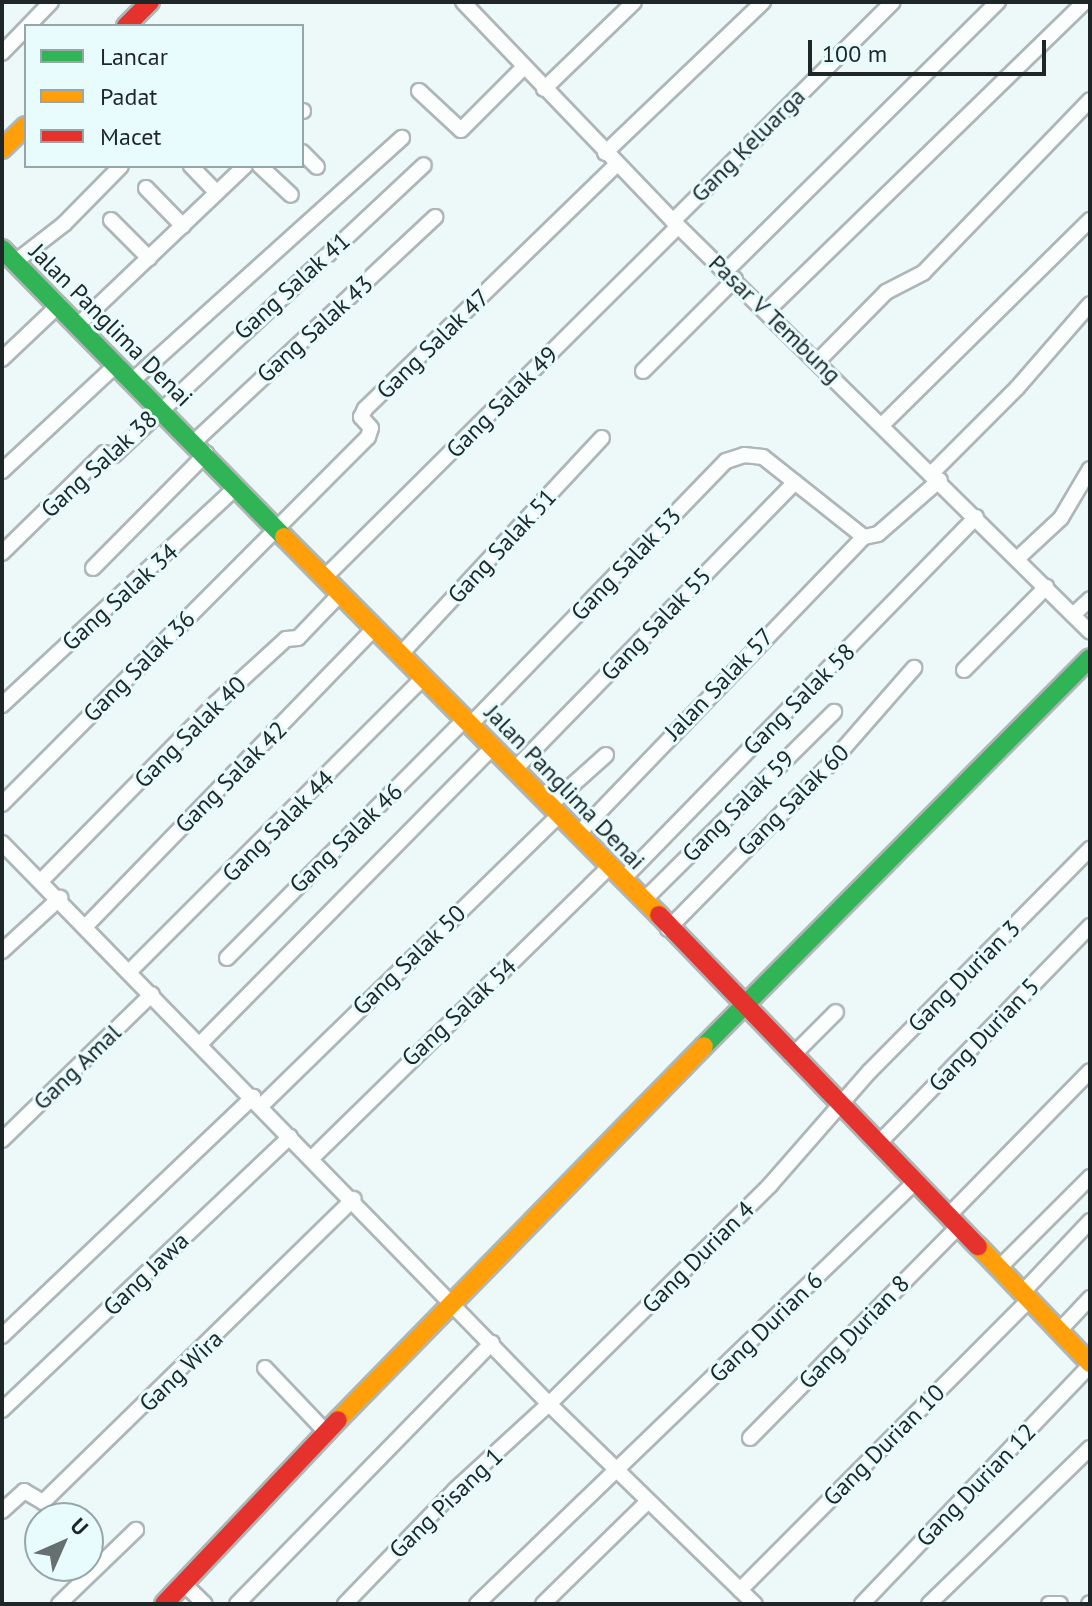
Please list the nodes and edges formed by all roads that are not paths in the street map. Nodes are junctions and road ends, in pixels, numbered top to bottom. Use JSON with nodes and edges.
{"nodes":[{"id":1,"x":51,"y":2,"type":"edge"},
{"id":2,"x":150,"y":2,"type":"edge"},
{"id":3,"x":634,"y":2,"type":"edge"},
{"id":4,"x":763,"y":2,"type":"edge"},
{"id":5,"x":893,"y":2,"type":"edge"},
{"id":6,"x":998,"y":2,"type":"edge"},
{"id":7,"x":1085,"y":2,"type":"edge"},
{"id":8,"x":468,"y":4,"type":"edge"},
{"id":9,"x":30,"y":24,"type":"edge"},
{"id":10,"x":128,"y":24,"type":"edge"},
{"id":11,"x":24,"y":30,"type":"edge"},
{"id":12,"x":2,"y":53,"type":"edge"},
{"id":13,"x":524,"y":67,"type":"junction"},
{"id":14,"x":544,"y":89,"type":"junction"},
{"id":15,"x":419,"y":91,"type":"dead end"},
{"id":16,"x":1090,"y":100,"type":"edge"},
{"id":17,"x":24,"y":128,"type":"edge"},
{"id":18,"x":402,"y":138,"type":"dead end"},
{"id":19,"x":2,"y":149,"type":"edge"},
{"id":20,"x":605,"y":153,"type":"junction"},
{"id":21,"x":304,"y":154,"type":"edge"},
{"id":22,"x":617,"y":164,"type":"junction"},
{"id":23,"x":424,"y":165,"type":"dead end"},
{"id":24,"x":317,"y":167,"type":"dead end"},
{"id":25,"x":119,"y":168,"type":"edge"},
{"id":26,"x":193,"y":168,"type":"edge"},
{"id":27,"x":243,"y":168,"type":"edge"},
{"id":28,"x":262,"y":168,"type":"edge"},
{"id":29,"x":146,"y":188,"type":"dead end"},
{"id":30,"x":217,"y":193,"type":"junction"},
{"id":31,"x":291,"y":195,"type":"dead end"},
{"id":32,"x":435,"y":217,"type":"dead end"},
{"id":33,"x":111,"y":220,"type":"dead end"},
{"id":34,"x":1090,"y":220,"type":"edge"},
{"id":35,"x":676,"y":224,"type":"junction"},
{"id":36,"x":183,"y":226,"type":"junction"},
{"id":37,"x":8,"y":255,"type":"edge"},
{"id":38,"x":149,"y":258,"type":"junction"},
{"id":39,"x":730,"y":275,"type":"junction"},
{"id":40,"x":1090,"y":304,"type":"edge"},
{"id":41,"x":59,"y":305,"type":"junction"},
{"id":42,"x":768,"y":310,"type":"junction"},
{"id":43,"x":79,"y":324,"type":"junction"},
{"id":44,"x":2,"y":359,"type":"edge"},
{"id":45,"x":819,"y":360,"type":"junction"},
{"id":46,"x":117,"y":364,"type":"junction"},
{"id":47,"x":643,"y":371,"type":"dead end"},
{"id":48,"x":133,"y":380,"type":"junction"},
{"id":49,"x":160,"y":408,"type":"junction"},
{"id":50,"x":883,"y":424,"type":"junction"},
{"id":51,"x":602,"y":438,"type":"dead end"},
{"id":52,"x":200,"y":448,"type":"junction"},
{"id":53,"x":1090,"y":469,"type":"edge"},
{"id":54,"x":2,"y":471,"type":"edge"},
{"id":55,"x":936,"y":476,"type":"junction"},
{"id":56,"x":795,"y":482,"type":"junction"},
{"id":57,"x":237,"y":487,"type":"junction"},
{"id":58,"x":976,"y":517,"type":"junction"},
{"id":59,"x":277,"y":529,"type":"junction"},
{"id":60,"x":864,"y":537,"type":"junction"},
{"id":61,"x":2,"y":553,"type":"edge"},
{"id":62,"x":1017,"y":559,"type":"junction"},
{"id":63,"x":93,"y":568,"type":"dead end"},
{"id":64,"x":326,"y":576,"type":"junction"},
{"id":65,"x":1046,"y":587,"type":"junction"},
{"id":66,"x":341,"y":593,"type":"junction"},
{"id":67,"x":1090,"y":599,"type":"edge"},
{"id":68,"x":1073,"y":615,"type":"junction"},
{"id":69,"x":375,"y":628,"type":"junction"},
{"id":70,"x":1090,"y":632,"type":"edge"},
{"id":71,"x":401,"y":654,"type":"junction"},
{"id":72,"x":1090,"y":658,"type":"edge"},
{"id":73,"x":914,"y":668,"type":"dead end"},
{"id":74,"x":964,"y":670,"type":"dead end"},
{"id":75,"x":423,"y":678,"type":"junction"},
{"id":76,"x":2,"y":705,"type":"edge"},
{"id":77,"x":834,"y":712,"type":"dead end"},
{"id":78,"x":468,"y":722,"type":"junction"},
{"id":79,"x":494,"y":746,"type":"junction"},
{"id":80,"x":606,"y":755,"type":"dead end"},
{"id":81,"x":517,"y":767,"type":"junction"},
{"id":82,"x":2,"y":804,"type":"edge"},
{"id":83,"x":554,"y":810,"type":"junction"},
{"id":84,"x":578,"y":834,"type":"junction"},
{"id":85,"x":2,"y":843,"type":"edge"},
{"id":86,"x":1090,"y":849,"type":"edge"},
{"id":87,"x":615,"y":874,"type":"junction"},
{"id":88,"x":42,"y":880,"type":"junction"},
{"id":89,"x":60,"y":898,"type":"junction"},
{"id":90,"x":643,"y":901,"type":"junction"},
{"id":91,"x":86,"y":926,"type":"junction"},
{"id":92,"x":1090,"y":926,"type":"edge"},
{"id":93,"x":668,"y":929,"type":"junction"},
{"id":94,"x":2,"y":951,"type":"edge"},
{"id":95,"x":227,"y":958,"type":"dead end"},
{"id":96,"x":131,"y":970,"type":"junction"},
{"id":97,"x":152,"y":994,"type":"junction"},
{"id":98,"x":746,"y":1008,"type":"junction"},
{"id":99,"x":836,"y":1012,"type":"dead end"},
{"id":100,"x":201,"y":1043,"type":"junction"},
{"id":101,"x":792,"y":1056,"type":"junction"},
{"id":102,"x":1090,"y":1071,"type":"edge"},
{"id":103,"x":257,"y":1101,"type":"junction"},
{"id":104,"x":843,"y":1107,"type":"junction"},
{"id":105,"x":290,"y":1137,"type":"junction"},
{"id":106,"x":2,"y":1140,"type":"edge"},
{"id":107,"x":878,"y":1144,"type":"junction"},
{"id":108,"x":312,"y":1158,"type":"junction"},
{"id":109,"x":1090,"y":1177,"type":"edge"},
{"id":110,"x":914,"y":1183,"type":"junction"},
{"id":111,"x":354,"y":1199,"type":"junction"},
{"id":112,"x":1090,"y":1221,"type":"edge"},
{"id":113,"x":952,"y":1222,"type":"junction"},
{"id":114,"x":998,"y":1269,"type":"junction"},
{"id":115,"x":1025,"y":1296,"type":"junction"},
{"id":116,"x":1090,"y":1298,"type":"edge"},
{"id":117,"x":452,"y":1300,"type":"junction"},
{"id":118,"x":1060,"y":1330,"type":"junction"},
{"id":119,"x":2,"y":1336,"type":"edge"},
{"id":120,"x":492,"y":1343,"type":"junction"},
{"id":121,"x":1090,"y":1364,"type":"edge"},
{"id":122,"x":265,"y":1368,"type":"dead end"},
{"id":123,"x":549,"y":1404,"type":"junction"},
{"id":124,"x":2,"y":1410,"type":"edge"},
{"id":125,"x":326,"y":1432,"type":"junction"},
{"id":126,"x":750,"y":1438,"type":"dead end"},
{"id":127,"x":1090,"y":1448,"type":"edge"},
{"id":128,"x":618,"y":1471,"type":"junction"},
{"id":129,"x":648,"y":1501,"type":"junction"},
{"id":130,"x":2,"y":1511,"type":"edge"},
{"id":131,"x":136,"y":1530,"type":"dead end"},
{"id":132,"x":183,"y":1583,"type":"junction"},
{"id":133,"x":740,"y":1590,"type":"junction"},
{"id":134,"x":59,"y":1604,"type":"edge"},
{"id":135,"x":164,"y":1604,"type":"edge"},
{"id":136,"x":205,"y":1604,"type":"edge"},
{"id":137,"x":237,"y":1604,"type":"edge"},
{"id":138,"x":345,"y":1604,"type":"edge"},
{"id":139,"x":477,"y":1604,"type":"edge"},
{"id":140,"x":543,"y":1604,"type":"edge"},
{"id":141,"x":755,"y":1604,"type":"edge"},
{"id":142,"x":862,"y":1604,"type":"edge"},
{"id":143,"x":929,"y":1604,"type":"edge"},
{"id":144,"x":1049,"y":1604,"type":"edge"},
{"id":145,"x":1060,"y":1604,"type":"edge"}],
"edges":[{"from":1,"to":9,"type":"street"},
{"from":2,"to":10,"type":"main road"},
{"from":3,"to":14,"type":"street"},
{"from":4,"to":20,"type":"street"},
{"from":5,"to":35,"type":"street","name":"Gang Keluarga"},
{"from":6,"to":39,"type":"street"},
{"from":7,"to":42,"type":"street"},
{"from":8,"to":13,"type":"street","name":"Pasar V Tembung"},
{"from":11,"to":12,"type":"street"},
{"from":13,"to":14,"type":"street","name":"Pasar V Tembung"},
{"from":13,"to":15,"type":"street"},
{"from":14,"to":20,"type":"street","name":"Pasar V Tembung"},
{"from":16,"to":45,"type":"street"},
{"from":17,"to":19,"type":"main road"},
{"from":18,"to":48,"type":"street"},
{"from":20,"to":22,"type":"street","name":"Pasar V Tembung"},
{"from":21,"to":24,"type":"street"},
{"from":22,"to":35,"type":"street","name":"Pasar V Tembung"},
{"from":22,"to":59,"type":"street","name":"Gang Salak 47"},
{"from":23,"to":49,"type":"street","name":"Gang Salak 41"},
{"from":25,"to":37,"type":"street"},
{"from":26,"to":30,"type":"street"},
{"from":27,"to":30,"type":"street"},
{"from":28,"to":31,"type":"street"},
{"from":29,"to":36,"type":"street"},
{"from":30,"to":36,"type":"street"},
{"from":32,"to":52,"type":"street","name":"Gang Salak 43"},
{"from":33,"to":38,"type":"street"},
{"from":34,"to":50,"type":"street"},
{"from":35,"to":39,"type":"street","name":"Pasar V Tembung"},
{"from":35,"to":64,"type":"street","name":"Gang Salak 49"},
{"from":36,"to":38,"type":"street"},
{"from":37,"to":41,"type":"main road","name":"Jalan Panglima Denai"},
{"from":38,"to":43,"type":"street"},
{"from":39,"to":42,"type":"street","name":"Pasar V Tembung"},
{"from":39,"to":47,"type":"street"},
{"from":40,"to":55,"type":"street","name":"Jalan Salak 57"},
{"from":41,"to":43,"type":"main road","name":"Jalan Panglima Denai"},
{"from":41,"to":44,"type":"street"},
{"from":42,"to":45,"type":"street","name":"Pasar V Tembung"},
{"from":43,"to":46,"type":"main road","name":"Jalan Panglima Denai"},
{"from":45,"to":50,"type":"street","name":"Pasar V Tembung"},
{"from":46,"to":48,"type":"main road","name":"Jalan Panglima Denai"},
{"from":46,"to":54,"type":"street"},
{"from":48,"to":49,"type":"main road","name":"Jalan Panglima Denai"},
{"from":49,"to":52,"type":"main road","name":"Jalan Panglima Denai"},
{"from":49,"to":61,"type":"street","name":"Gang Salak 38"},
{"from":50,"to":55,"type":"street","name":"Pasar V Tembung"},
{"from":51,"to":71,"type":"street","name":"Gang Salak 51"},
{"from":52,"to":57,"type":"main road","name":"Jalan Panglima Denai"},
{"from":52,"to":63,"type":"street","name":"Gang Salak 43"},
{"from":53,"to":62,"type":"street"},
{"from":55,"to":58,"type":"street","name":"Pasar V Tembung"},
{"from":55,"to":60,"type":"street","name":"Jalan Salak 57"},
{"from":56,"to":60,"type":"street","name":"Gang Salak 53"},
{"from":56,"to":78,"type":"street","name":"Gang Salak 53"},
{"from":56,"to":81,"type":"street","name":"Gang Salak 55"},
{"from":57,"to":59,"type":"main road","name":"Jalan Panglima Denai"},
{"from":57,"to":76,"type":"street","name":"Gang Salak 34"},
{"from":58,"to":62,"type":"street","name":"Pasar V Tembung"},
{"from":58,"to":87,"type":"street","name":"Gang Salak 58"},
{"from":59,"to":64,"type":"main road","name":"Jalan Panglima Denai"},
{"from":59,"to":82,"type":"street","name":"Gang Salak 36"},
{"from":60,"to":84,"type":"street","name":"Jalan Salak 57"},
{"from":62,"to":65,"type":"street","name":"Pasar V Tembung"},
{"from":64,"to":66,"type":"main road","name":"Jalan Panglima Denai"},
{"from":65,"to":68,"type":"street","name":"Pasar V Tembung"},
{"from":65,"to":74,"type":"street"},
{"from":66,"to":69,"type":"main road","name":"Jalan Panglima Denai"},
{"from":66,"to":88,"type":"street","name":"Gang Salak 40"},
{"from":67,"to":68,"type":"street"},
{"from":68,"to":70,"type":"street","name":"Pasar V Tembung"},
{"from":69,"to":71,"type":"main road","name":"Jalan Panglima Denai"},
{"from":69,"to":91,"type":"street","name":"Gang Salak 42"},
{"from":71,"to":75,"type":"main road","name":"Jalan Panglima Denai"},
{"from":72,"to":98,"type":"main road"},
{"from":73,"to":93,"type":"street","name":"Gang Salak 60"},
{"from":75,"to":78,"type":"main road","name":"Jalan Panglima Denai"},
{"from":75,"to":96,"type":"street","name":"Gang Salak 44"},
{"from":77,"to":90,"type":"street","name":"Gang Salak 59"},
{"from":78,"to":79,"type":"main road","name":"Jalan Panglima Denai"},
{"from":78,"to":95,"type":"street","name":"Gang Salak 46"},
{"from":79,"to":81,"type":"main road","name":"Jalan Panglima Denai"},
{"from":79,"to":100,"type":"street"},
{"from":80,"to":83,"type":"street","name":"Gang Salak 50"},
{"from":81,"to":83,"type":"main road","name":"Jalan Panglima Denai"},
{"from":83,"to":84,"type":"main road","name":"Jalan Panglima Denai"},
{"from":83,"to":103,"type":"street","name":"Gang Salak 50"},
{"from":84,"to":87,"type":"main road","name":"Jalan Panglima Denai"},
{"from":85,"to":88,"type":"street"},
{"from":86,"to":104,"type":"street","name":"Gang Durian 3"},
{"from":87,"to":90,"type":"main road","name":"Jalan Panglima Denai"},
{"from":87,"to":108,"type":"street","name":"Gang Salak 54"},
{"from":88,"to":89,"type":"street"},
{"from":89,"to":91,"type":"street"},
{"from":89,"to":94,"type":"street"},
{"from":90,"to":93,"type":"main road","name":"Jalan Panglima Denai"},
{"from":91,"to":96,"type":"street"},
{"from":92,"to":107,"type":"street","name":"Gang Durian 5"},
{"from":93,"to":98,"type":"main road","name":"Jalan Panglima Denai"},
{"from":96,"to":97,"type":"street"},
{"from":97,"to":100,"type":"street"},
{"from":97,"to":106,"type":"street","name":"Gang Amal"},
{"from":98,"to":101,"type":"main road","name":"Jalan Panglima Denai"},
{"from":98,"to":117,"type":"main road"},
{"from":99,"to":101,"type":"street"},
{"from":100,"to":103,"type":"street"},
{"from":101,"to":104,"type":"main road","name":"Jalan Panglima Denai"},
{"from":102,"to":113,"type":"street","name":"Gang Durian 8"},
{"from":103,"to":105,"type":"street"},
{"from":103,"to":119,"type":"street","name":"Gang Salak 50"},
{"from":104,"to":107,"type":"main road","name":"Jalan Panglima Denai"},
{"from":104,"to":123,"type":"street","name":"Gang Durian 4"},
{"from":105,"to":108,"type":"street"},
{"from":105,"to":124,"type":"street","name":"Gang Jawa"},
{"from":107,"to":110,"type":"main road","name":"Jalan Panglima Denai"},
{"from":108,"to":111,"type":"street"},
{"from":109,"to":114,"type":"street"},
{"from":110,"to":113,"type":"main road","name":"Jalan Panglima Denai"},
{"from":110,"to":128,"type":"street","name":"Gang Durian 6"},
{"from":111,"to":117,"type":"street"},
{"from":111,"to":130,"type":"street","name":"Gang Wira"},
{"from":112,"to":115,"type":"street","name":"Gang Durian 10"},
{"from":113,"to":114,"type":"main road","name":"Jalan Panglima Denai"},
{"from":113,"to":126,"type":"street","name":"Gang Durian 8"},
{"from":114,"to":115,"type":"main road","name":"Jalan Panglima Denai"},
{"from":115,"to":118,"type":"main road","name":"Jalan Panglima Denai"},
{"from":115,"to":133,"type":"street","name":"Gang Durian 10"},
{"from":116,"to":118,"type":"street"},
{"from":117,"to":120,"type":"street"},
{"from":117,"to":125,"type":"main road"},
{"from":118,"to":121,"type":"main road","name":"Jalan Panglima Denai"},
{"from":120,"to":123,"type":"street"},
{"from":120,"to":137,"type":"street"},
{"from":121,"to":142,"type":"street","name":"Gang Durian 12"},
{"from":122,"to":125,"type":"street"},
{"from":123,"to":128,"type":"street"},
{"from":123,"to":138,"type":"street","name":"Gang Pisang 1"},
{"from":125,"to":132,"type":"main road"},
{"from":127,"to":143,"type":"street"},
{"from":128,"to":129,"type":"street"},
{"from":128,"to":139,"type":"street","name":"Gang Durian 6"},
{"from":129,"to":133,"type":"street"},
{"from":129,"to":140,"type":"street"},
{"from":131,"to":134,"type":"street"},
{"from":132,"to":135,"type":"main road"},
{"from":132,"to":136,"type":"street"},
{"from":133,"to":141,"type":"street"},
{"from":144,"to":145,"type":"street"}]}
